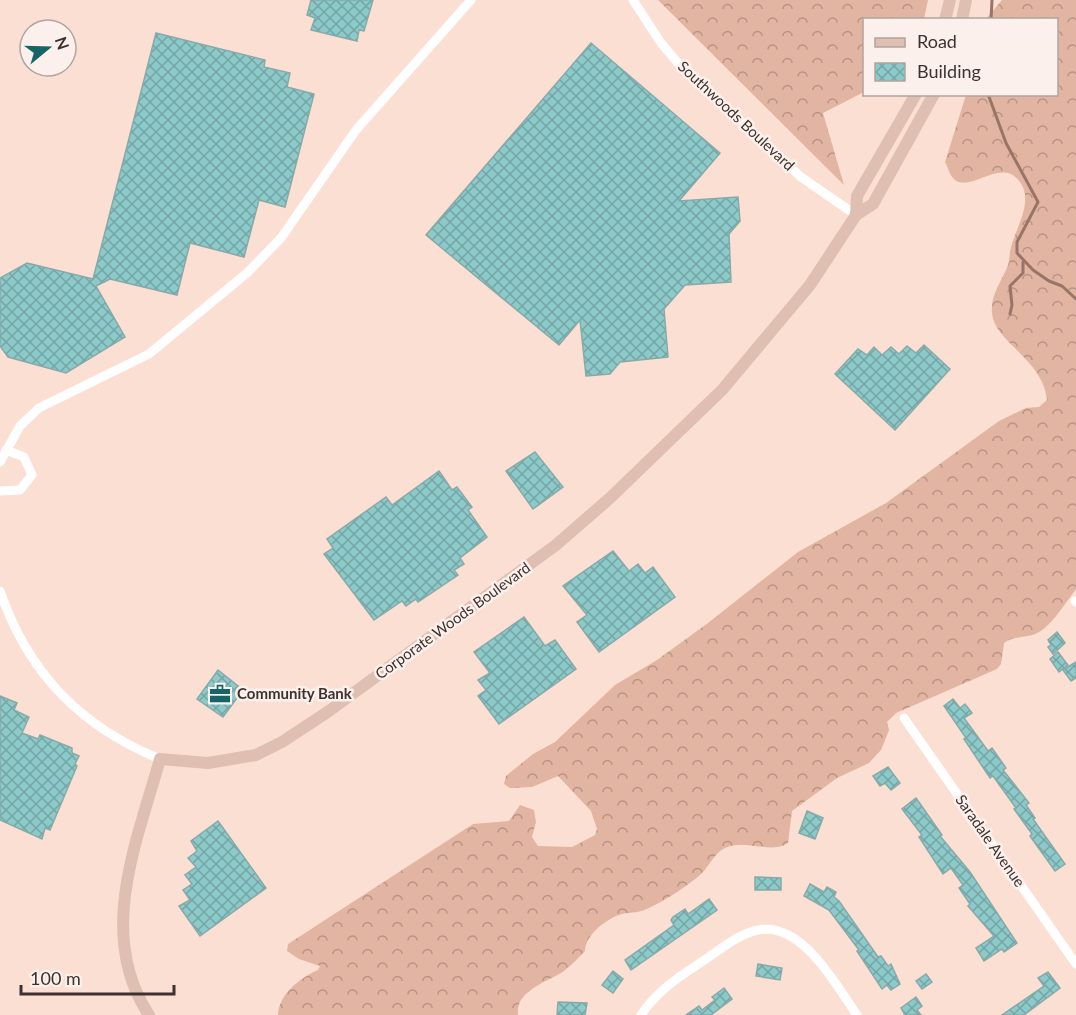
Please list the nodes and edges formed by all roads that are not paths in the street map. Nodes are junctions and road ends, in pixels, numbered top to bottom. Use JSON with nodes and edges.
{"nodes":[{"id":1,"x":471,"y":0,"type":"edge"},
{"id":2,"x":633,"y":0,"type":"edge"},
{"id":3,"x":950,"y":0,"type":"edge"},
{"id":4,"x":966,"y":0,"type":"edge"},
{"id":5,"x":946,"y":18,"type":"edge"},
{"id":6,"x":962,"y":18,"type":"edge"},
{"id":7,"x":915,"y":96,"type":"edge"},
{"id":8,"x":933,"y":96,"type":"edge"},
{"id":9,"x":856,"y":215,"type":"junction"},
{"id":10,"x":6,"y":450,"type":"junction"},
{"id":11,"x":0,"y":462,"type":"edge"},
{"id":12,"x":0,"y":491,"type":"edge"},
{"id":13,"x":0,"y":591,"type":"edge"},
{"id":14,"x":904,"y":718,"type":"dead end"},
{"id":15,"x":160,"y":759,"type":"junction"},
{"id":16,"x":1076,"y":964,"type":"edge"},
{"id":17,"x":148,"y":1015,"type":"edge"},
{"id":18,"x":640,"y":1015,"type":"edge"},
{"id":19,"x":857,"y":1015,"type":"edge"}],
"edges":[{"from":1,"to":10,"type":"street"},
{"from":2,"to":9,"type":"street","name":"Southwoods Boulevard"},
{"from":3,"to":5,"type":"street"},
{"from":4,"to":6,"type":"street"},
{"from":7,"to":9,"type":"street","name":"Corporate Woods Boulevard"},
{"from":8,"to":9,"type":"street","name":"Corporate Woods Boulevard"},
{"from":9,"to":15,"type":"street","name":"Corporate Woods Boulevard"},
{"from":10,"to":11,"type":"street"},
{"from":10,"to":12,"type":"street"},
{"from":13,"to":15,"type":"street","name":"Corporate Woods Boulevard"},
{"from":14,"to":16,"type":"street","name":"Saradale Avenue"},
{"from":15,"to":17,"type":"street"},
{"from":18,"to":19,"type":"street"}]}
